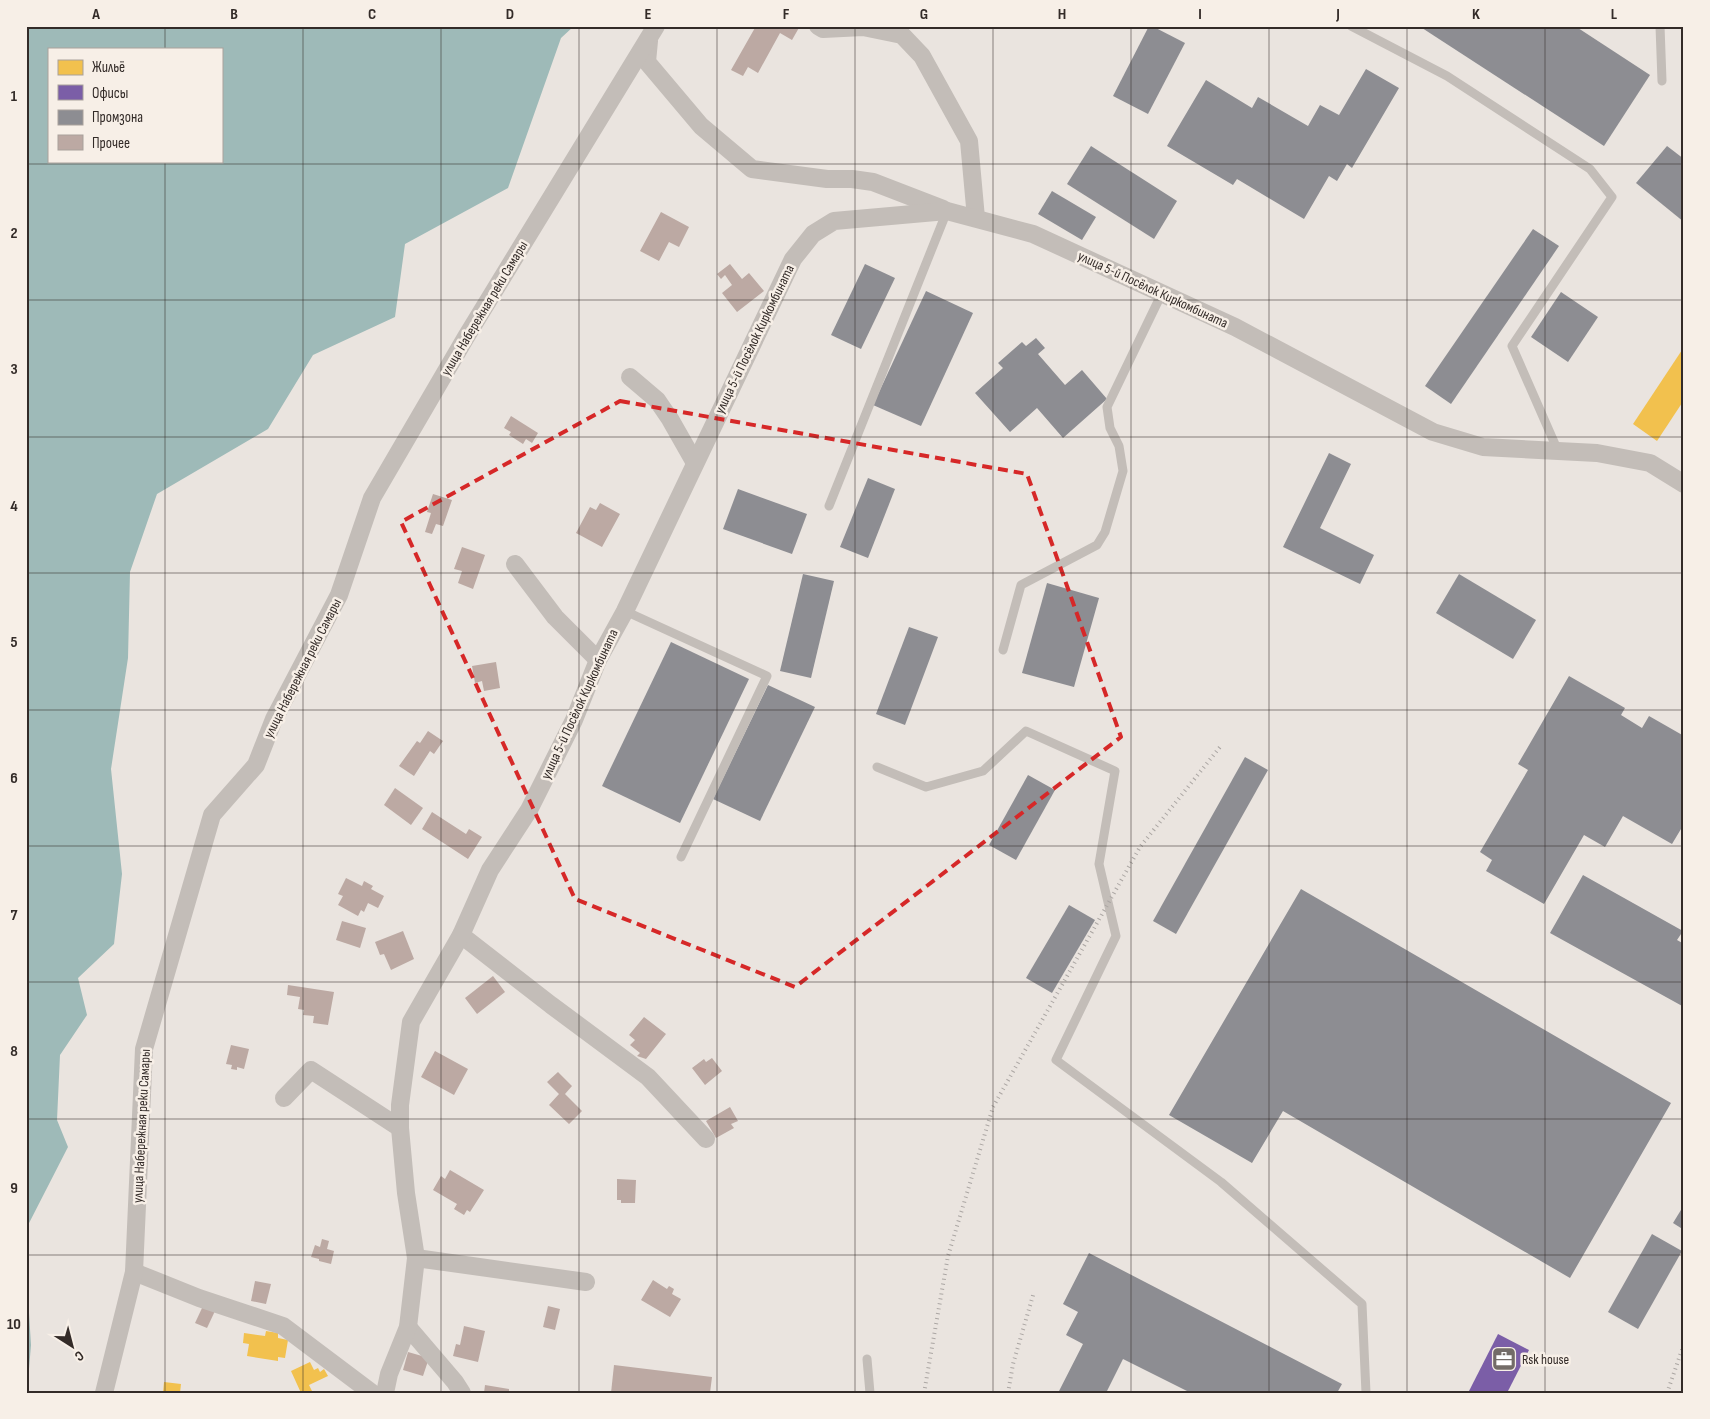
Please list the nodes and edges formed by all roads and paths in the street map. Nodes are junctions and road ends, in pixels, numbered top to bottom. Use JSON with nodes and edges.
{"nodes":[{"id":1,"x":818,"y":26,"type":"edge"},
{"id":2,"x":1351,"y":26,"type":"edge"},
{"id":3,"x":1660,"y":26,"type":"edge"},
{"id":4,"x":653,"y":32,"type":"edge"},
{"id":5,"x":1662,"y":81,"type":"dead end"},
{"id":6,"x":947,"y":211,"type":"junction"},
{"id":7,"x":976,"y":218,"type":"junction"},
{"id":8,"x":1162,"y":293,"type":"junction"},
{"id":9,"x":630,"y":376,"type":"dead end"},
{"id":10,"x":1558,"y":451,"type":"junction"},
{"id":11,"x":695,"y":463,"type":"junction"},
{"id":12,"x":1684,"y":484,"type":"edge"},
{"id":13,"x":829,"y":506,"type":"dead end"},
{"id":14,"x":516,"y":564,"type":"dead end"},
{"id":15,"x":625,"y":611,"type":"junction"},
{"id":16,"x":1003,"y":650,"type":"dead end"},
{"id":17,"x":598,"y":660,"type":"junction"},
{"id":18,"x":877,"y":767,"type":"dead end"},
{"id":19,"x":681,"y":857,"type":"dead end"},
{"id":20,"x":462,"y":935,"type":"junction"},
{"id":21,"x":284,"y":1098,"type":"dead end"},
{"id":22,"x":400,"y":1128,"type":"junction"},
{"id":23,"x":706,"y":1138,"type":"dead end"},
{"id":24,"x":416,"y":1258,"type":"junction"},
{"id":25,"x":134,"y":1272,"type":"junction"},
{"id":26,"x":586,"y":1282,"type":"dead end"},
{"id":27,"x":408,"y":1327,"type":"junction"},
{"id":28,"x":867,"y":1359,"type":"dead end"},
{"id":29,"x":104,"y":1393,"type":"edge"},
{"id":30,"x":372,"y":1393,"type":"edge"},
{"id":31,"x":385,"y":1393,"type":"edge"},
{"id":32,"x":462,"y":1393,"type":"edge"},
{"id":33,"x":870,"y":1393,"type":"edge"},
{"id":34,"x":1366,"y":1393,"type":"edge"}],
"edges":[{"from":1,"to":7,"type":"street"},
{"from":2,"to":10,"type":"lane"},
{"from":3,"to":5,"type":"lane"},
{"from":4,"to":6,"type":"street"},
{"from":4,"to":25,"type":"street","name":"улица Набережная реки Самары"},
{"from":6,"to":7,"type":"street","name":"улица 5-й Посёлок Киркомбината"},
{"from":6,"to":11,"type":"street","name":"улица 5-й Посёлок Киркомбината"},
{"from":6,"to":13,"type":"lane"},
{"from":7,"to":8,"type":"street","name":"улица 5-й Посёлок Киркомбината"},
{"from":8,"to":10,"type":"street","name":"улица 5-й Посёлок Киркомбината"},
{"from":8,"to":16,"type":"lane"},
{"from":9,"to":11,"type":"street"},
{"from":10,"to":12,"type":"street","name":"улица 5-й Посёлок Киркомбината"},
{"from":11,"to":15,"type":"street","name":"улица 5-й Посёлок Киркомбината"},
{"from":14,"to":17,"type":"street"},
{"from":15,"to":17,"type":"street","name":"улица 5-й Посёлок Киркомбината"},
{"from":15,"to":19,"type":"lane"},
{"from":17,"to":20,"type":"street","name":"улица 5-й Посёлок Киркомбината"},
{"from":18,"to":34,"type":"lane"},
{"from":20,"to":22,"type":"street","name":"улица 5-й Посёлок Киркомбината"},
{"from":20,"to":23,"type":"street"},
{"from":21,"to":22,"type":"street"},
{"from":22,"to":24,"type":"street","name":"улица 5-й Посёлок Киркомбината"},
{"from":24,"to":26,"type":"street"},
{"from":24,"to":27,"type":"street","name":"улица 5-й Посёлок Киркомбината"},
{"from":25,"to":29,"type":"street","name":"улица Набережная реки Самары"},
{"from":25,"to":30,"type":"street"},
{"from":27,"to":31,"type":"street","name":"улица 5-й Посёлок Киркомбината"},
{"from":27,"to":32,"type":"street"},
{"from":28,"to":33,"type":"lane"}]}
